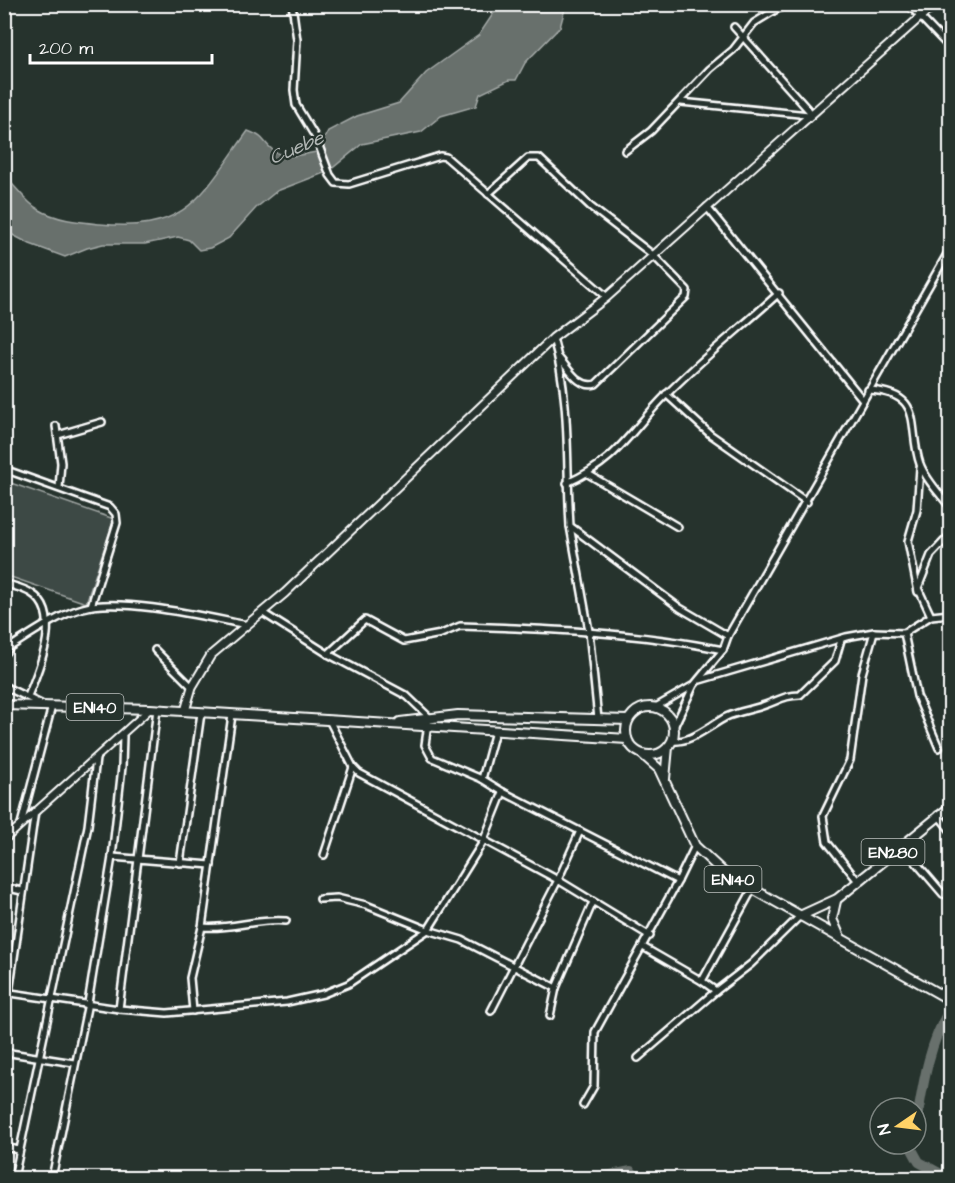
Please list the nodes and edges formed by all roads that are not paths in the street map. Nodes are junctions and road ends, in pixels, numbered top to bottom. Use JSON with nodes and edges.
{"nodes":[{"id":1,"x":292,"y":4,"type":"edge"},
{"id":2,"x":793,"y":4,"type":"edge"},
{"id":3,"x":908,"y":4,"type":"edge"},
{"id":4,"x":935,"y":4,"type":"edge"},
{"id":5,"x":919,"y":18,"type":"junction"},
{"id":6,"x":735,"y":27,"type":"dead end"},
{"id":7,"x":745,"y":37,"type":"junction"},
{"id":8,"x":951,"y":48,"type":"edge"},
{"id":9,"x":681,"y":102,"type":"junction"},
{"id":10,"x":811,"y":114,"type":"junction"},
{"id":11,"x":625,"y":151,"type":"dead end"},
{"id":12,"x":488,"y":194,"type":"junction"},
{"id":13,"x":707,"y":207,"type":"junction"},
{"id":14,"x":951,"y":249,"type":"edge"},
{"id":15,"x":653,"y":255,"type":"junction"},
{"id":16,"x":944,"y":262,"type":"junction"},
{"id":17,"x":951,"y":266,"type":"edge"},
{"id":18,"x":779,"y":293,"type":"junction"},
{"id":19,"x":607,"y":297,"type":"junction"},
{"id":20,"x":553,"y":338,"type":"junction"},
{"id":21,"x":559,"y":358,"type":"junction"},
{"id":22,"x":868,"y":390,"type":"junction"},
{"id":23,"x":666,"y":394,"type":"junction"},
{"id":24,"x":863,"y":400,"type":"junction"},
{"id":25,"x":102,"y":422,"type":"dead end"},
{"id":26,"x":56,"y":426,"type":"dead end"},
{"id":27,"x":57,"y":435,"type":"junction"},
{"id":28,"x":921,"y":466,"type":"junction"},
{"id":29,"x":4,"y":469,"type":"edge"},
{"id":30,"x":588,"y":474,"type":"junction"},
{"id":31,"x":567,"y":483,"type":"junction"},
{"id":32,"x":59,"y":488,"type":"junction"},
{"id":33,"x":807,"y":502,"type":"junction"},
{"id":34,"x":951,"y":507,"type":"edge"},
{"id":35,"x":570,"y":526,"type":"junction"},
{"id":36,"x":678,"y":527,"type":"dead end"},
{"id":37,"x":951,"y":535,"type":"edge"},
{"id":38,"x":4,"y":582,"type":"edge"},
{"id":39,"x":918,"y":592,"type":"junction"},
{"id":40,"x":91,"y":606,"type":"junction"},
{"id":41,"x":262,"y":613,"type":"junction"},
{"id":42,"x":951,"y":614,"type":"edge"},
{"id":43,"x":931,"y":616,"type":"junction"},
{"id":44,"x":249,"y":625,"type":"junction"},
{"id":45,"x":48,"y":626,"type":"junction"},
{"id":46,"x":589,"y":631,"type":"junction"},
{"id":47,"x":874,"y":632,"type":"junction"},
{"id":48,"x":904,"y":633,"type":"junction"},
{"id":49,"x":728,"y":636,"type":"junction"},
{"id":50,"x":841,"y":640,"type":"junction"},
{"id":51,"x":155,"y":650,"type":"dead end"},
{"id":52,"x":723,"y":650,"type":"junction"},
{"id":53,"x":4,"y":654,"type":"edge"},
{"id":54,"x":328,"y":654,"type":"junction"},
{"id":55,"x":699,"y":680,"type":"junction"},
{"id":56,"x":694,"y":685,"type":"junction"},
{"id":57,"x":4,"y":686,"type":"edge"},
{"id":58,"x":192,"y":687,"type":"junction"},
{"id":59,"x":28,"y":696,"type":"junction"},
{"id":60,"x":41,"y":704,"type":"junction"},
{"id":61,"x":4,"y":705,"type":"edge"},
{"id":62,"x":52,"y":705,"type":"junction"},
{"id":63,"x":654,"y":708,"type":"junction"},
{"id":64,"x":154,"y":709,"type":"junction"},
{"id":65,"x":184,"y":711,"type":"junction"},
{"id":66,"x":201,"y":713,"type":"junction"},
{"id":67,"x":232,"y":715,"type":"junction"},
{"id":68,"x":429,"y":717,"type":"junction"},
{"id":69,"x":328,"y":719,"type":"junction"},
{"id":70,"x":598,"y":719,"type":"junction"},
{"id":71,"x":628,"y":720,"type":"junction"},
{"id":72,"x":390,"y":724,"type":"junction"},
{"id":73,"x":428,"y":728,"type":"junction"},
{"id":74,"x":674,"y":729,"type":"junction"},
{"id":75,"x":495,"y":731,"type":"junction"},
{"id":76,"x":123,"y":736,"type":"junction"},
{"id":77,"x":627,"y":739,"type":"junction"},
{"id":78,"x":670,"y":744,"type":"junction"},
{"id":79,"x":939,"y":748,"type":"dead end"},
{"id":80,"x":642,"y":754,"type":"junction"},
{"id":81,"x":96,"y":759,"type":"junction"},
{"id":82,"x":353,"y":767,"type":"junction"},
{"id":83,"x":482,"y":778,"type":"junction"},
{"id":84,"x":665,"y":781,"type":"junction"},
{"id":85,"x":503,"y":792,"type":"junction"},
{"id":86,"x":951,"y":807,"type":"edge"},
{"id":87,"x":36,"y":811,"type":"junction"},
{"id":88,"x":938,"y":815,"type":"junction"},
{"id":89,"x":21,"y":824,"type":"junction"},
{"id":90,"x":951,"y":830,"type":"edge"},
{"id":91,"x":580,"y":831,"type":"junction"},
{"id":92,"x":4,"y":840,"type":"edge"},
{"id":93,"x":483,"y":842,"type":"junction"},
{"id":94,"x":901,"y":845,"type":"junction"},
{"id":95,"x":695,"y":846,"type":"junction"},
{"id":96,"x":324,"y":855,"type":"dead end"},
{"id":97,"x":112,"y":858,"type":"junction"},
{"id":98,"x":138,"y":860,"type":"junction"},
{"id":99,"x":180,"y":863,"type":"junction"},
{"id":100,"x":211,"y":865,"type":"junction"},
{"id":101,"x":558,"y":880,"type":"junction"},
{"id":102,"x":857,"y":880,"type":"junction"},
{"id":103,"x":678,"y":881,"type":"junction"},
{"id":104,"x":4,"y":887,"type":"edge"},
{"id":105,"x":752,"y":890,"type":"junction"},
{"id":106,"x":22,"y":891,"type":"junction"},
{"id":107,"x":951,"y":896,"type":"edge"},
{"id":108,"x":320,"y":899,"type":"dead end"},
{"id":109,"x":837,"y":899,"type":"junction"},
{"id":110,"x":593,"y":902,"type":"junction"},
{"id":111,"x":801,"y":916,"type":"junction"},
{"id":112,"x":286,"y":921,"type":"dead end"},
{"id":113,"x":202,"y":927,"type":"junction"},
{"id":114,"x":428,"y":930,"type":"junction"},
{"id":115,"x":650,"y":936,"type":"junction"},
{"id":116,"x":840,"y":938,"type":"junction"},
{"id":117,"x":644,"y":947,"type":"junction"},
{"id":118,"x":514,"y":968,"type":"junction"},
{"id":119,"x":702,"y":981,"type":"junction"},
{"id":120,"x":556,"y":988,"type":"junction"},
{"id":121,"x":7,"y":992,"type":"edge"},
{"id":122,"x":716,"y":992,"type":"junction"},
{"id":123,"x":948,"y":999,"type":"edge"},
{"id":124,"x":53,"y":1000,"type":"junction"},
{"id":125,"x":88,"y":1004,"type":"junction"},
{"id":126,"x":119,"y":1009,"type":"junction"},
{"id":127,"x":193,"y":1011,"type":"junction"},
{"id":128,"x":491,"y":1011,"type":"dead end"},
{"id":129,"x":550,"y":1016,"type":"dead end"},
{"id":130,"x":4,"y":1052,"type":"edge"},
{"id":131,"x":39,"y":1058,"type":"junction"},
{"id":132,"x":638,"y":1058,"type":"dead end"},
{"id":133,"x":74,"y":1063,"type":"junction"},
{"id":134,"x":584,"y":1105,"type":"dead end"},
{"id":135,"x":4,"y":1147,"type":"edge"},
{"id":136,"x":19,"y":1150,"type":"junction"},
{"id":137,"x":14,"y":1179,"type":"edge"},
{"id":138,"x":52,"y":1179,"type":"edge"}],
"edges":[{"from":1,"to":12,"type":"street"},
{"from":2,"to":7,"type":"street"},
{"from":3,"to":5,"type":"street"},
{"from":4,"to":5,"type":"main road"},
{"from":5,"to":8,"type":"street"},
{"from":5,"to":10,"type":"main road"},
{"from":6,"to":7,"type":"street"},
{"from":7,"to":9,"type":"street"},
{"from":7,"to":10,"type":"street"},
{"from":9,"to":10,"type":"street"},
{"from":9,"to":11,"type":"street"},
{"from":10,"to":13,"type":"main road"},
{"from":12,"to":15,"type":"street"},
{"from":12,"to":19,"type":"street"},
{"from":13,"to":15,"type":"main road"},
{"from":13,"to":18,"type":"street"},
{"from":14,"to":16,"type":"street"},
{"from":15,"to":19,"type":"main road"},
{"from":15,"to":21,"type":"street"},
{"from":16,"to":17,"type":"street"},
{"from":16,"to":22,"type":"street"},
{"from":18,"to":23,"type":"street"},
{"from":18,"to":24,"type":"street"},
{"from":19,"to":20,"type":"main road"},
{"from":20,"to":21,"type":"street"},
{"from":20,"to":41,"type":"main road"},
{"from":21,"to":31,"type":"street"},
{"from":22,"to":24,"type":"street"},
{"from":22,"to":28,"type":"street"},
{"from":23,"to":30,"type":"street"},
{"from":23,"to":33,"type":"street"},
{"from":24,"to":33,"type":"street"},
{"from":25,"to":27,"type":"street"},
{"from":26,"to":27,"type":"street"},
{"from":27,"to":32,"type":"street"},
{"from":28,"to":34,"type":"street"},
{"from":28,"to":39,"type":"street"},
{"from":29,"to":32,"type":"street"},
{"from":30,"to":31,"type":"street"},
{"from":30,"to":36,"type":"street"},
{"from":31,"to":35,"type":"street"},
{"from":32,"to":40,"type":"street"},
{"from":33,"to":49,"type":"street"},
{"from":35,"to":46,"type":"street"},
{"from":35,"to":49,"type":"street"},
{"from":37,"to":39,"type":"street"},
{"from":38,"to":45,"type":"street"},
{"from":39,"to":43,"type":"street"},
{"from":40,"to":44,"type":"street"},
{"from":40,"to":45,"type":"street"},
{"from":41,"to":44,"type":"main road"},
{"from":41,"to":54,"type":"street"},
{"from":42,"to":43,"type":"street"},
{"from":43,"to":48,"type":"street"},
{"from":44,"to":58,"type":"main road"},
{"from":45,"to":53,"type":"street"},
{"from":45,"to":59,"type":"street"},
{"from":46,"to":52,"type":"street"},
{"from":46,"to":54,"type":"street"},
{"from":46,"to":70,"type":"street"},
{"from":47,"to":48,"type":"street"},
{"from":47,"to":50,"type":"street"},
{"from":47,"to":102,"type":"street"},
{"from":48,"to":79,"type":"street"},
{"from":49,"to":52,"type":"street"},
{"from":50,"to":55,"type":"street"},
{"from":50,"to":78,"type":"street"},
{"from":51,"to":58,"type":"street"},
{"from":52,"to":55,"type":"street"},
{"from":54,"to":68,"type":"street"},
{"from":55,"to":56,"type":"street"},
{"from":56,"to":63,"type":"street"},
{"from":56,"to":74,"type":"street"},
{"from":57,"to":59,"type":"street"},
{"from":58,"to":65,"type":"main road"},
{"from":59,"to":60,"type":"street"},
{"from":60,"to":61,"type":"main road","number":"EN140"},
{"from":60,"to":62,"type":"main road","number":"EN140"},
{"from":62,"to":64,"type":"main road","number":"EN140"},
{"from":62,"to":89,"type":"street"},
{"from":63,"to":71,"type":"main road","number":"EN140"},
{"from":63,"to":74,"type":"main road"},
{"from":64,"to":65,"type":"main road","number":"EN140"},
{"from":64,"to":76,"type":"street"},
{"from":64,"to":98,"type":"street"},
{"from":65,"to":66,"type":"main road","number":"EN140"},
{"from":66,"to":67,"type":"main road","number":"EN140"},
{"from":66,"to":99,"type":"street"},
{"from":67,"to":69,"type":"main road","number":"EN140"},
{"from":67,"to":100,"type":"street"},
{"from":68,"to":70,"type":"main road","number":"EN140"},
{"from":68,"to":72,"type":"main road","number":"EN140"},
{"from":68,"to":73,"type":"street"},
{"from":69,"to":72,"type":"main road","number":"EN140"},
{"from":69,"to":82,"type":"street"},
{"from":70,"to":71,"type":"main road","number":"EN140"},
{"from":71,"to":77,"type":"main road"},
{"from":72,"to":73,"type":"main road","number":"EN140"},
{"from":73,"to":75,"type":"main road","number":"EN140"},
{"from":73,"to":83,"type":"street"},
{"from":74,"to":78,"type":"main road","number":"EN140"},
{"from":75,"to":77,"type":"main road","number":"EN140"},
{"from":75,"to":83,"type":"street"},
{"from":76,"to":81,"type":"street"},
{"from":76,"to":97,"type":"street"},
{"from":77,"to":80,"type":"main road","number":"EN140"},
{"from":78,"to":80,"type":"main road"},
{"from":78,"to":84,"type":"main road","number":"EN140"},
{"from":80,"to":84,"type":"main road","number":"EN140"},
{"from":81,"to":87,"type":"street"},
{"from":81,"to":124,"type":"street"},
{"from":82,"to":93,"type":"street"},
{"from":82,"to":96,"type":"street"},
{"from":83,"to":85,"type":"street"},
{"from":84,"to":95,"type":"main road","number":"EN140"},
{"from":85,"to":91,"type":"street"},
{"from":85,"to":93,"type":"street"},
{"from":86,"to":88,"type":"main road","number":"EN280"},
{"from":87,"to":89,"type":"street"},
{"from":87,"to":106,"type":"street"},
{"from":88,"to":90,"type":"street"},
{"from":88,"to":94,"type":"main road","number":"EN280"},
{"from":89,"to":92,"type":"street"},
{"from":91,"to":101,"type":"street"},
{"from":91,"to":103,"type":"street"},
{"from":93,"to":101,"type":"street"},
{"from":93,"to":114,"type":"street"},
{"from":94,"to":102,"type":"main road","number":"EN280"},
{"from":94,"to":107,"type":"street"},
{"from":95,"to":103,"type":"street"},
{"from":95,"to":105,"type":"main road","number":"EN140"},
{"from":97,"to":98,"type":"street"},
{"from":97,"to":125,"type":"street"},
{"from":98,"to":99,"type":"street"},
{"from":98,"to":126,"type":"street"},
{"from":99,"to":100,"type":"street"},
{"from":100,"to":113,"type":"street"},
{"from":101,"to":110,"type":"street"},
{"from":101,"to":118,"type":"street"},
{"from":102,"to":109,"type":"main road","number":"EN280"},
{"from":103,"to":115,"type":"street"},
{"from":104,"to":106,"type":"street"},
{"from":105,"to":111,"type":"main road","number":"EN140"},
{"from":105,"to":119,"type":"street"},
{"from":106,"to":121,"type":"street"},
{"from":108,"to":114,"type":"street"},
{"from":109,"to":111,"type":"main road","number":"EN280"},
{"from":109,"to":116,"type":"main road"},
{"from":110,"to":115,"type":"street"},
{"from":110,"to":120,"type":"street"},
{"from":111,"to":116,"type":"main road","number":"EN140"},
{"from":111,"to":122,"type":"street"},
{"from":112,"to":113,"type":"street"},
{"from":113,"to":127,"type":"street"},
{"from":114,"to":118,"type":"street"},
{"from":114,"to":127,"type":"street"},
{"from":115,"to":117,"type":"street"},
{"from":116,"to":123,"type":"main road","number":"EN140"},
{"from":117,"to":119,"type":"street"},
{"from":117,"to":134,"type":"street"},
{"from":118,"to":120,"type":"street"},
{"from":118,"to":128,"type":"street"},
{"from":119,"to":122,"type":"street"},
{"from":120,"to":129,"type":"street"},
{"from":121,"to":124,"type":"street"},
{"from":122,"to":132,"type":"street"},
{"from":124,"to":125,"type":"street"},
{"from":124,"to":131,"type":"street"},
{"from":125,"to":126,"type":"street"},
{"from":125,"to":133,"type":"street"},
{"from":126,"to":127,"type":"street"},
{"from":130,"to":131,"type":"street"},
{"from":131,"to":133,"type":"street"},
{"from":131,"to":136,"type":"street"},
{"from":133,"to":138,"type":"street"},
{"from":135,"to":136,"type":"street"},
{"from":136,"to":137,"type":"street"}]}
